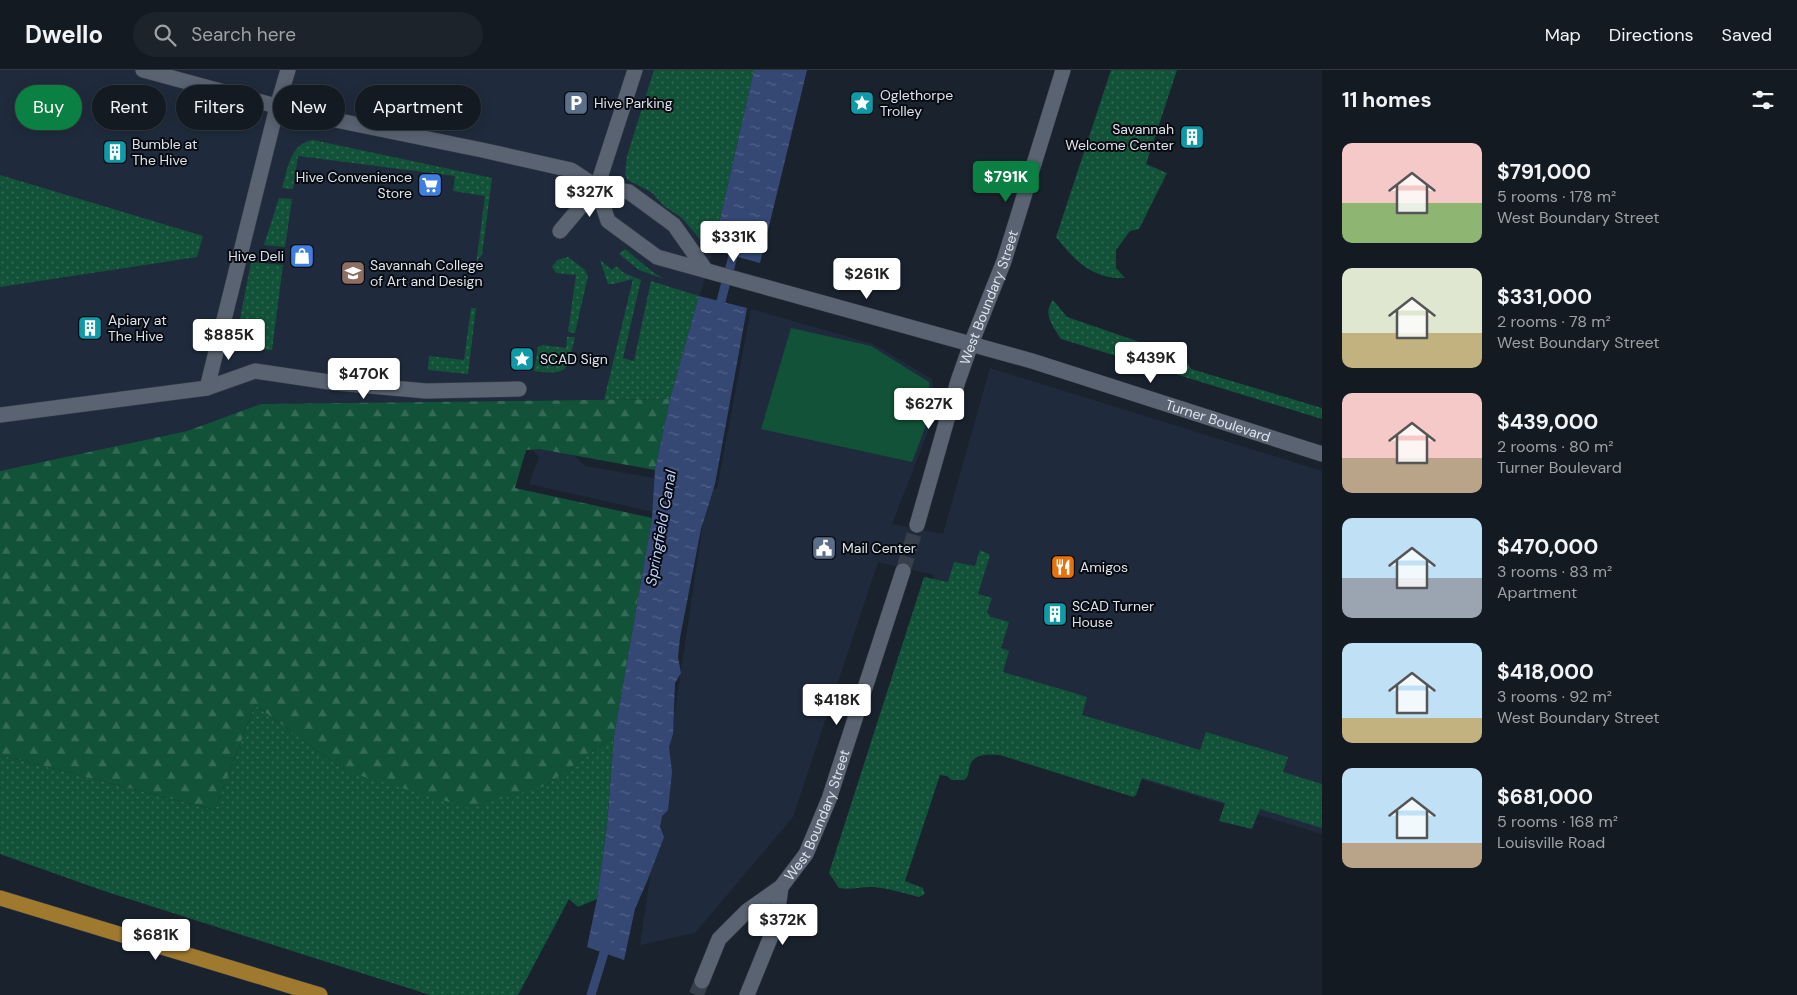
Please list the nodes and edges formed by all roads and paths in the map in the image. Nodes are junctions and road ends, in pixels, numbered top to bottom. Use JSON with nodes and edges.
{"nodes":[{"id":1,"x":143,"y":70,"type":"edge"},
{"id":2,"x":288,"y":70,"type":"edge"},
{"id":3,"x":635,"y":70,"type":"edge"},
{"id":4,"x":1063,"y":70,"type":"edge"},
{"id":5,"x":284,"y":85,"type":"edge"},
{"id":6,"x":273,"y":106,"type":"edge"},
{"id":7,"x":345,"y":122,"type":"edge"},
{"id":8,"x":273,"y":123,"type":"edge"},
{"id":9,"x":598,"y":187,"type":"junction"},
{"id":10,"x":560,"y":231,"type":"dead end"},
{"id":11,"x":705,"y":270,"type":"junction"},
{"id":12,"x":971,"y":344,"type":"junction"},
{"id":13,"x":207,"y":388,"type":"junction"},
{"id":14,"x":519,"y":389,"type":"dead end"},
{"id":15,"x":0,"y":415,"type":"edge"},
{"id":16,"x":1322,"y":454,"type":"edge"},
{"id":17,"x":917,"y":525,"type":"tunnel mouth"},
{"id":18,"x":903,"y":571,"type":"tunnel mouth"},
{"id":19,"x":782,"y":887,"type":"junction"},
{"id":20,"x":0,"y":898,"type":"edge"},
{"id":21,"x":702,"y":981,"type":"tunnel mouth"},
{"id":22,"x":320,"y":995,"type":"edge"},
{"id":23,"x":747,"y":995,"type":"edge"}],
"edges":[{"from":1,"to":6,"type":"street"},
{"from":2,"to":5,"type":"street"},
{"from":3,"to":9,"type":"street"},
{"from":4,"to":12,"type":"street","name":"West Boundary Street"},
{"from":7,"to":9,"type":"street"},
{"from":8,"to":13,"type":"street"},
{"from":9,"to":10,"type":"street"},
{"from":9,"to":11,"type":"street"},
{"from":9,"to":11,"type":"street","name":"Turner Boulevard"},
{"from":11,"to":12,"type":"street","name":"Turner Boulevard"},
{"from":12,"to":16,"type":"street","name":"Turner Boulevard"},
{"from":12,"to":17,"type":"street","name":"West Boundary Street"},
{"from":13,"to":14,"type":"street"},
{"from":13,"to":15,"type":"street"},
{"from":18,"to":19,"type":"street","name":"West Boundary Street"},
{"from":19,"to":21,"type":"street","name":"West Boundary Street"},
{"from":19,"to":23,"type":"street","name":"West Boundary Street"},
{"from":20,"to":22,"type":"main road"}]}
